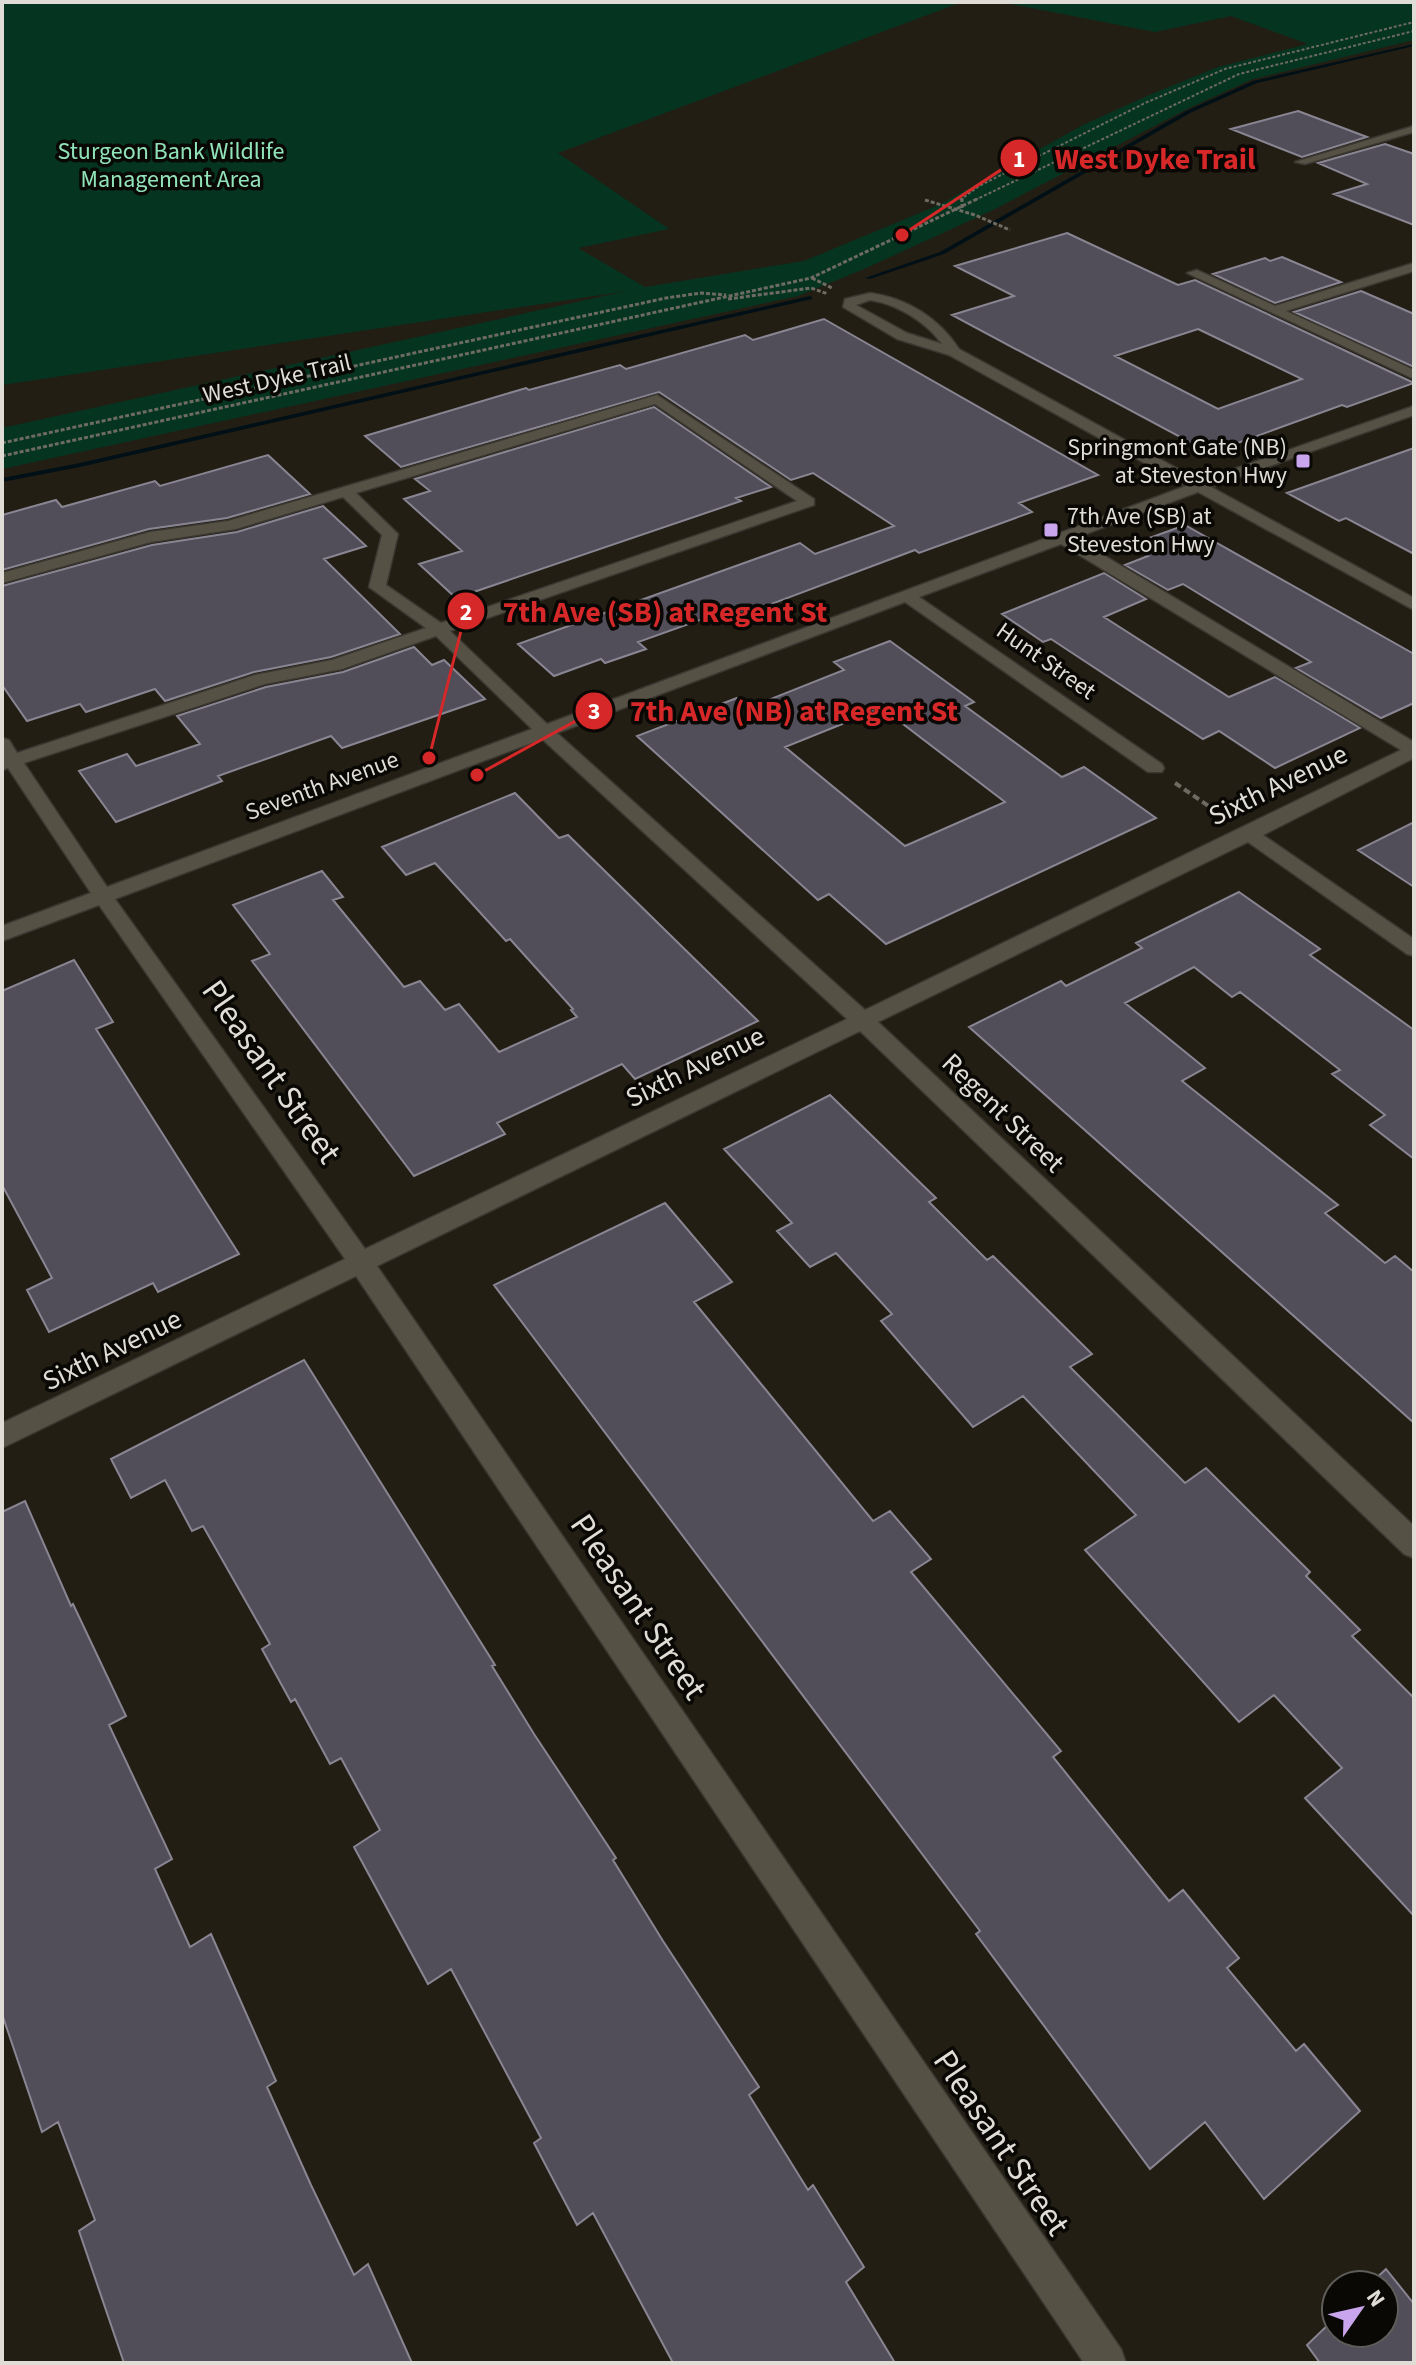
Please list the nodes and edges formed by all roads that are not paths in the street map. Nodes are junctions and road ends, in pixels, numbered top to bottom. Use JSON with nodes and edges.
{"nodes":[{"id":1,"x":1414,"y":129,"type":"edge"},
{"id":2,"x":1301,"y":162,"type":"dead end"},
{"id":3,"x":1414,"y":267,"type":"edge"},
{"id":4,"x":1193,"y":273,"type":"dead end"},
{"id":5,"x":1275,"y":310,"type":"junction"},
{"id":6,"x":954,"y":352,"type":"junction"},
{"id":7,"x":1414,"y":375,"type":"edge"},
{"id":8,"x":1414,"y":410,"type":"edge"},
{"id":9,"x":1200,"y":488,"type":"junction"},
{"id":10,"x":346,"y":492,"type":"junction"},
{"id":11,"x":1065,"y":539,"type":"junction"},
{"id":12,"x":2,"y":578,"type":"edge"},
{"id":13,"x":908,"y":597,"type":"junction"},
{"id":14,"x":1414,"y":605,"type":"edge"},
{"id":15,"x":439,"y":630,"type":"junction"},
{"id":16,"x":544,"y":731,"type":"junction"},
{"id":17,"x":1414,"y":751,"type":"edge"},
{"id":18,"x":6,"y":756,"type":"edge"},
{"id":19,"x":1155,"y":768,"type":"road end"},
{"id":20,"x":1249,"y":834,"type":"junction"},
{"id":21,"x":102,"y":895,"type":"junction"},
{"id":22,"x":2,"y":934,"type":"edge"},
{"id":23,"x":1414,"y":949,"type":"edge"},
{"id":24,"x":861,"y":1019,"type":"junction"},
{"id":25,"x":361,"y":1263,"type":"junction"},
{"id":26,"x":2,"y":1436,"type":"edge"},
{"id":27,"x":1414,"y":1545,"type":"edge"},
{"id":28,"x":1107,"y":2363,"type":"edge"}],
"edges":[{"from":1,"to":2,"type":"street"},
{"from":3,"to":5,"type":"street"},
{"from":4,"to":5,"type":"street"},
{"from":5,"to":7,"type":"street"},
{"from":6,"to":6,"type":"street"},
{"from":6,"to":9,"type":"street"},
{"from":8,"to":9,"type":"street","name":"Seventh Avenue"},
{"from":9,"to":11,"type":"street","name":"Seventh Avenue"},
{"from":9,"to":14,"type":"street"},
{"from":10,"to":12,"type":"street"},
{"from":10,"to":15,"type":"street","name":"Regent Street"},
{"from":10,"to":15,"type":"street"},
{"from":11,"to":13,"type":"street","name":"Seventh Avenue"},
{"from":11,"to":17,"type":"street"},
{"from":13,"to":16,"type":"street","name":"Seventh Avenue"},
{"from":13,"to":19,"type":"street","name":"Hunt Street"},
{"from":15,"to":16,"type":"street","name":"Regent Street"},
{"from":15,"to":18,"type":"street"},
{"from":16,"to":21,"type":"street","name":"Seventh Avenue"},
{"from":16,"to":24,"type":"street","name":"Regent Street"},
{"from":17,"to":20,"type":"street","name":"Sixth Avenue"},
{"from":18,"to":21,"type":"street","name":"Pleasant Street"},
{"from":20,"to":23,"type":"street"},
{"from":20,"to":24,"type":"street","name":"Sixth Avenue"},
{"from":21,"to":22,"type":"street","name":"Seventh Avenue"},
{"from":21,"to":25,"type":"street","name":"Pleasant Street"},
{"from":24,"to":25,"type":"street","name":"Sixth Avenue"},
{"from":24,"to":27,"type":"street","name":"Regent Street"},
{"from":25,"to":26,"type":"street","name":"Sixth Avenue"},
{"from":25,"to":28,"type":"street","name":"Pleasant Street"}]}
